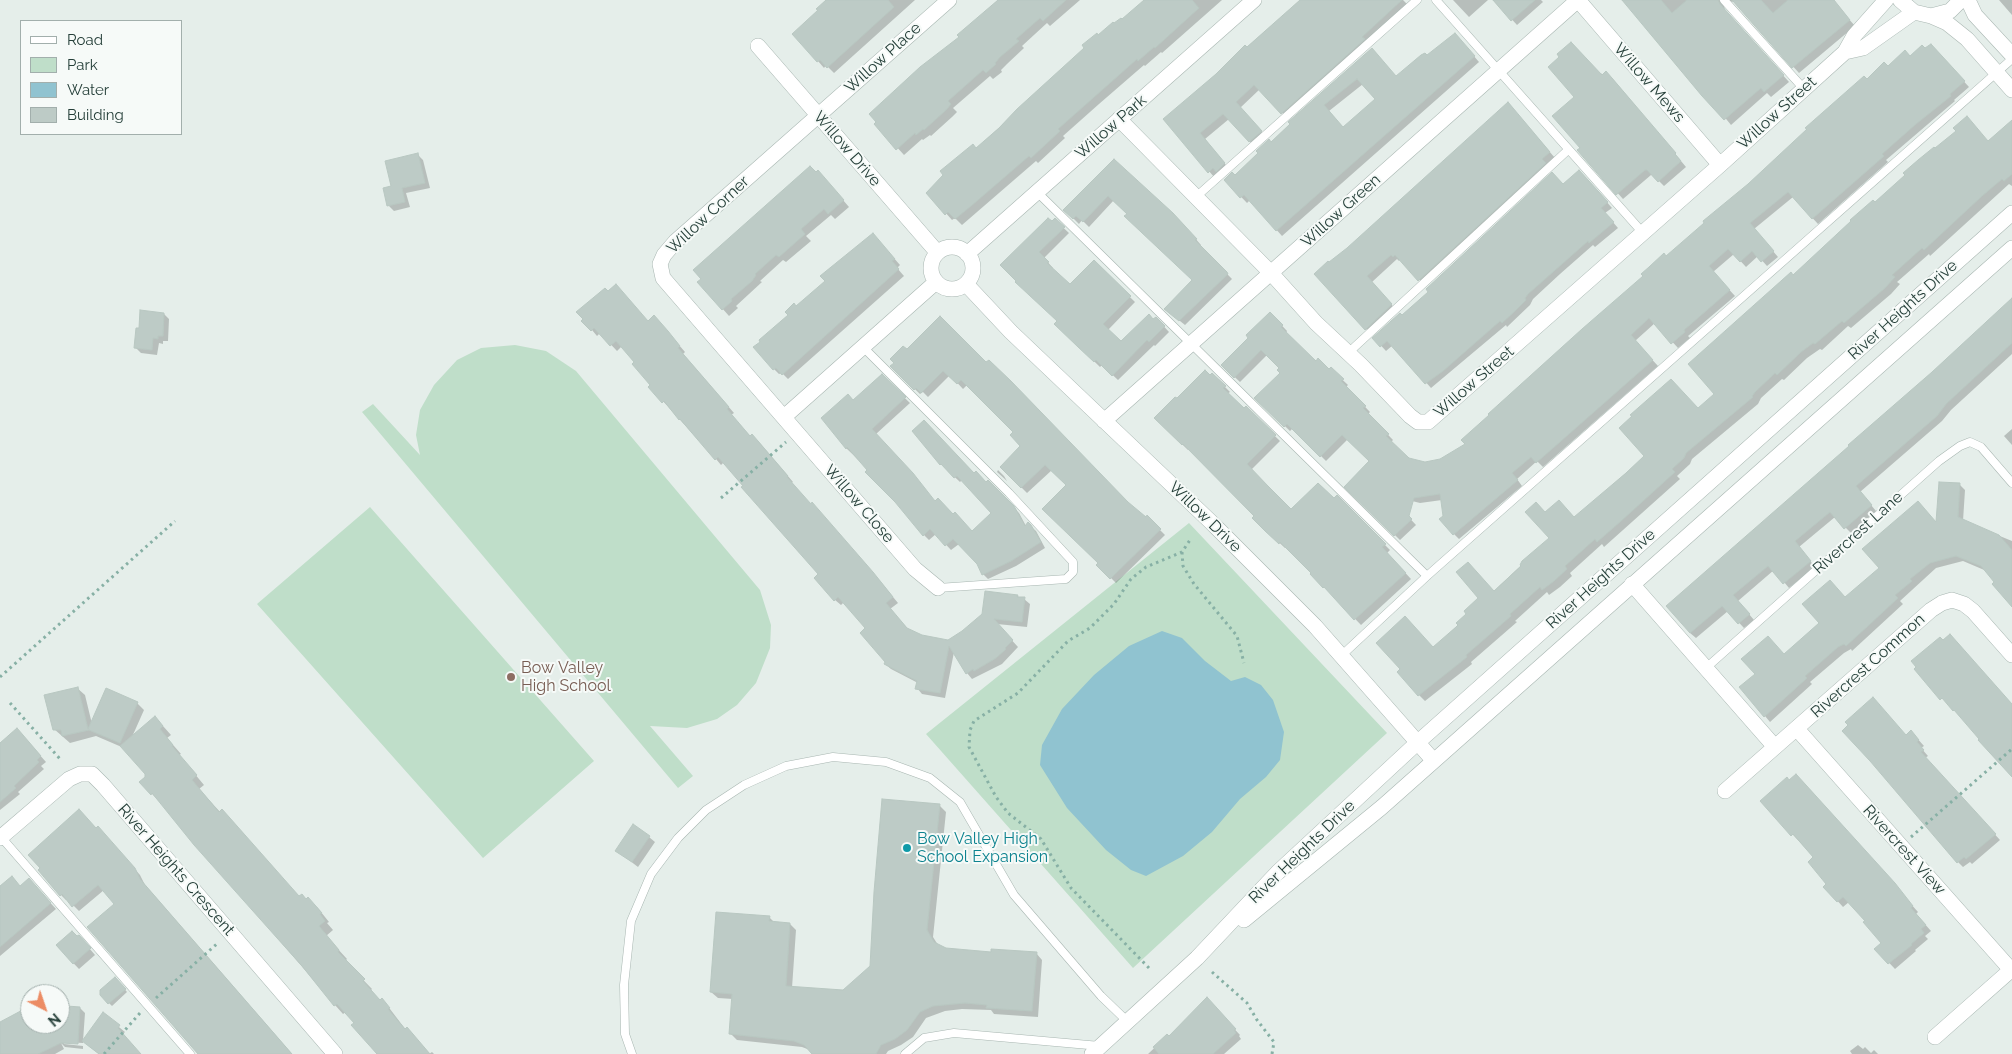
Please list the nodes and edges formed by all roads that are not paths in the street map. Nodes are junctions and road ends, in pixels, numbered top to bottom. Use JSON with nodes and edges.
{"nodes":[{"id":1,"x":949,"y":0,"type":"edge"},
{"id":2,"x":1254,"y":0,"type":"edge"},
{"id":3,"x":1416,"y":0,"type":"edge"},
{"id":4,"x":1436,"y":0,"type":"edge"},
{"id":5,"x":1578,"y":0,"type":"edge"},
{"id":6,"x":1724,"y":0,"type":"edge"},
{"id":7,"x":1886,"y":0,"type":"edge"},
{"id":8,"x":1900,"y":0,"type":"edge"},
{"id":9,"x":1961,"y":0,"type":"edge"},
{"id":10,"x":1968,"y":0,"type":"edge"},
{"id":11,"x":1914,"y":12,"type":"junction"},
{"id":12,"x":1931,"y":16,"type":"junction"},
{"id":13,"x":758,"y":46,"type":"dead end"},
{"id":14,"x":1844,"y":52,"type":"junction"},
{"id":15,"x":2012,"y":55,"type":"edge"},
{"id":16,"x":2012,"y":59,"type":"edge"},
{"id":17,"x":1498,"y":71,"type":"junction"},
{"id":18,"x":1996,"y":72,"type":"junction"},
{"id":19,"x":1804,"y":89,"type":"junction"},
{"id":20,"x":2012,"y":90,"type":"edge"},
{"id":21,"x":818,"y":116,"type":"junction"},
{"id":22,"x":1120,"y":119,"type":"junction"},
{"id":23,"x":1568,"y":150,"type":"junction"},
{"id":24,"x":1720,"y":165,"type":"junction"},
{"id":25,"x":1037,"y":192,"type":"junction"},
{"id":26,"x":1197,"y":196,"type":"junction"},
{"id":27,"x":2012,"y":214,"type":"edge"},
{"id":28,"x":1643,"y":233,"type":"junction"},
{"id":29,"x":2012,"y":248,"type":"edge"},
{"id":30,"x":937,"y":252,"type":"junction"},
{"id":31,"x":967,"y":254,"type":"junction"},
{"id":32,"x":1271,"y":273,"type":"junction"},
{"id":33,"x":936,"y":282,"type":"junction"},
{"id":34,"x":966,"y":284,"type":"junction"},
{"id":35,"x":1192,"y":344,"type":"junction"},
{"id":36,"x":863,"y":347,"type":"junction"},
{"id":37,"x":1348,"y":353,"type":"junction"},
{"id":38,"x":784,"y":417,"type":"junction"},
{"id":39,"x":1104,"y":421,"type":"junction"},
{"id":40,"x":2012,"y":483,"type":"edge"},
{"id":41,"x":1427,"y":576,"type":"junction"},
{"id":42,"x":1632,"y":584,"type":"junction"},
{"id":43,"x":938,"y":588,"type":"joint"},
{"id":44,"x":2012,"y":655,"type":"edge"},
{"id":45,"x":1341,"y":656,"type":"junction"},
{"id":46,"x":1706,"y":668,"type":"junction"},
{"id":47,"x":1797,"y":729,"type":"junction"},
{"id":48,"x":1417,"y":743,"type":"junction"},
{"id":49,"x":1775,"y":747,"type":"junction"},
{"id":50,"x":1433,"y":760,"type":"junction"},
{"id":51,"x":1725,"y":791,"type":"dead end"},
{"id":52,"x":0,"y":838,"type":"edge"},
{"id":53,"x":1199,"y":956,"type":"junction"},
{"id":54,"x":2012,"y":971,"type":"edge"},
{"id":55,"x":1127,"y":1021,"type":"junction"},
{"id":56,"x":1934,"y":1037,"type":"dead end"},
{"id":57,"x":1096,"y":1050,"type":"edge"},
{"id":58,"x":190,"y":1054,"type":"edge"},
{"id":59,"x":335,"y":1054,"type":"edge"},
{"id":60,"x":632,"y":1054,"type":"edge"},
{"id":61,"x":905,"y":1054,"type":"edge"}],
"edges":[{"from":1,"to":21,"type":"street","name":"Willow Place"},
{"from":2,"to":22,"type":"street","name":"Willow Park"},
{"from":3,"to":26,"type":"lane"},
{"from":4,"to":17,"type":"lane"},
{"from":5,"to":17,"type":"street","name":"Willow Green"},
{"from":5,"to":24,"type":"street","name":"Willow Mews"},
{"from":6,"to":19,"type":"lane"},
{"from":7,"to":14,"type":"street","name":"Willow Street"},
{"from":8,"to":11,"type":"street"},
{"from":9,"to":12,"type":"street"},
{"from":10,"to":15,"type":"street"},
{"from":11,"to":12,"type":"street"},
{"from":11,"to":14,"type":"street","name":"Willow Street"},
{"from":12,"to":18,"type":"street"},
{"from":13,"to":21,"type":"street","name":"Willow Drive"},
{"from":14,"to":19,"type":"street","name":"Willow Street"},
{"from":16,"to":18,"type":"lane"},
{"from":17,"to":23,"type":"lane"},
{"from":17,"to":32,"type":"street","name":"Willow Green"},
{"from":18,"to":20,"type":"street"},
{"from":18,"to":41,"type":"lane"},
{"from":19,"to":24,"type":"street","name":"Willow Street"},
{"from":21,"to":30,"type":"street","name":"Willow Drive"},
{"from":21,"to":38,"type":"street","name":"Willow Corner"},
{"from":22,"to":25,"type":"street","name":"Willow Park"},
{"from":22,"to":26,"type":"street","name":"Willow Street"},
{"from":23,"to":28,"type":"lane"},
{"from":23,"to":37,"type":"lane"},
{"from":24,"to":28,"type":"street","name":"Willow Street"},
{"from":25,"to":31,"type":"street","name":"Willow Park"},
{"from":25,"to":35,"type":"lane"},
{"from":26,"to":32,"type":"street","name":"Willow Street"},
{"from":27,"to":48,"type":"street","name":"River Heights Drive"},
{"from":28,"to":37,"type":"street","name":"Willow Street"},
{"from":29,"to":42,"type":"street","name":"River Heights Drive"},
{"from":30,"to":31,"type":"street"},
{"from":30,"to":33,"type":"street"},
{"from":31,"to":34,"type":"street"},
{"from":32,"to":35,"type":"street","name":"Willow Green"},
{"from":32,"to":37,"type":"street","name":"Willow Street"},
{"from":33,"to":34,"type":"street"},
{"from":33,"to":36,"type":"street"},
{"from":34,"to":39,"type":"street","name":"Willow Drive"},
{"from":35,"to":39,"type":"street","name":"Willow Green"},
{"from":35,"to":41,"type":"lane"},
{"from":36,"to":38,"type":"street"},
{"from":36,"to":43,"type":"lane"},
{"from":38,"to":43,"type":"street","name":"Willow Close"},
{"from":39,"to":45,"type":"street","name":"Willow Drive"},
{"from":40,"to":46,"type":"lane","name":"Rivercrest Lane"},
{"from":41,"to":45,"type":"lane"},
{"from":42,"to":46,"type":"street"},
{"from":42,"to":50,"type":"street","name":"River Heights Drive"},
{"from":44,"to":47,"type":"street","name":"Rivercrest Common"},
{"from":45,"to":48,"type":"street","name":"Willow Drive"},
{"from":46,"to":49,"type":"street"},
{"from":47,"to":49,"type":"street","name":"Rivercrest Common"},
{"from":47,"to":54,"type":"street","name":"Rivercrest View"},
{"from":48,"to":50,"type":"street","name":"Willow Drive"},
{"from":48,"to":53,"type":"street","name":"River Heights Drive"},
{"from":49,"to":51,"type":"street","name":"Rivercrest Common"},
{"from":50,"to":53,"type":"street","name":"River Heights Drive"},
{"from":52,"to":58,"type":"lane"},
{"from":52,"to":59,"type":"street","name":"River Heights Crescent"},
{"from":53,"to":55,"type":"street","name":"River Heights Drive"},
{"from":54,"to":56,"type":"street"},
{"from":55,"to":57,"type":"street","name":"River Heights Drive"},
{"from":55,"to":60,"type":"lane"},
{"from":57,"to":61,"type":"lane"}]}
